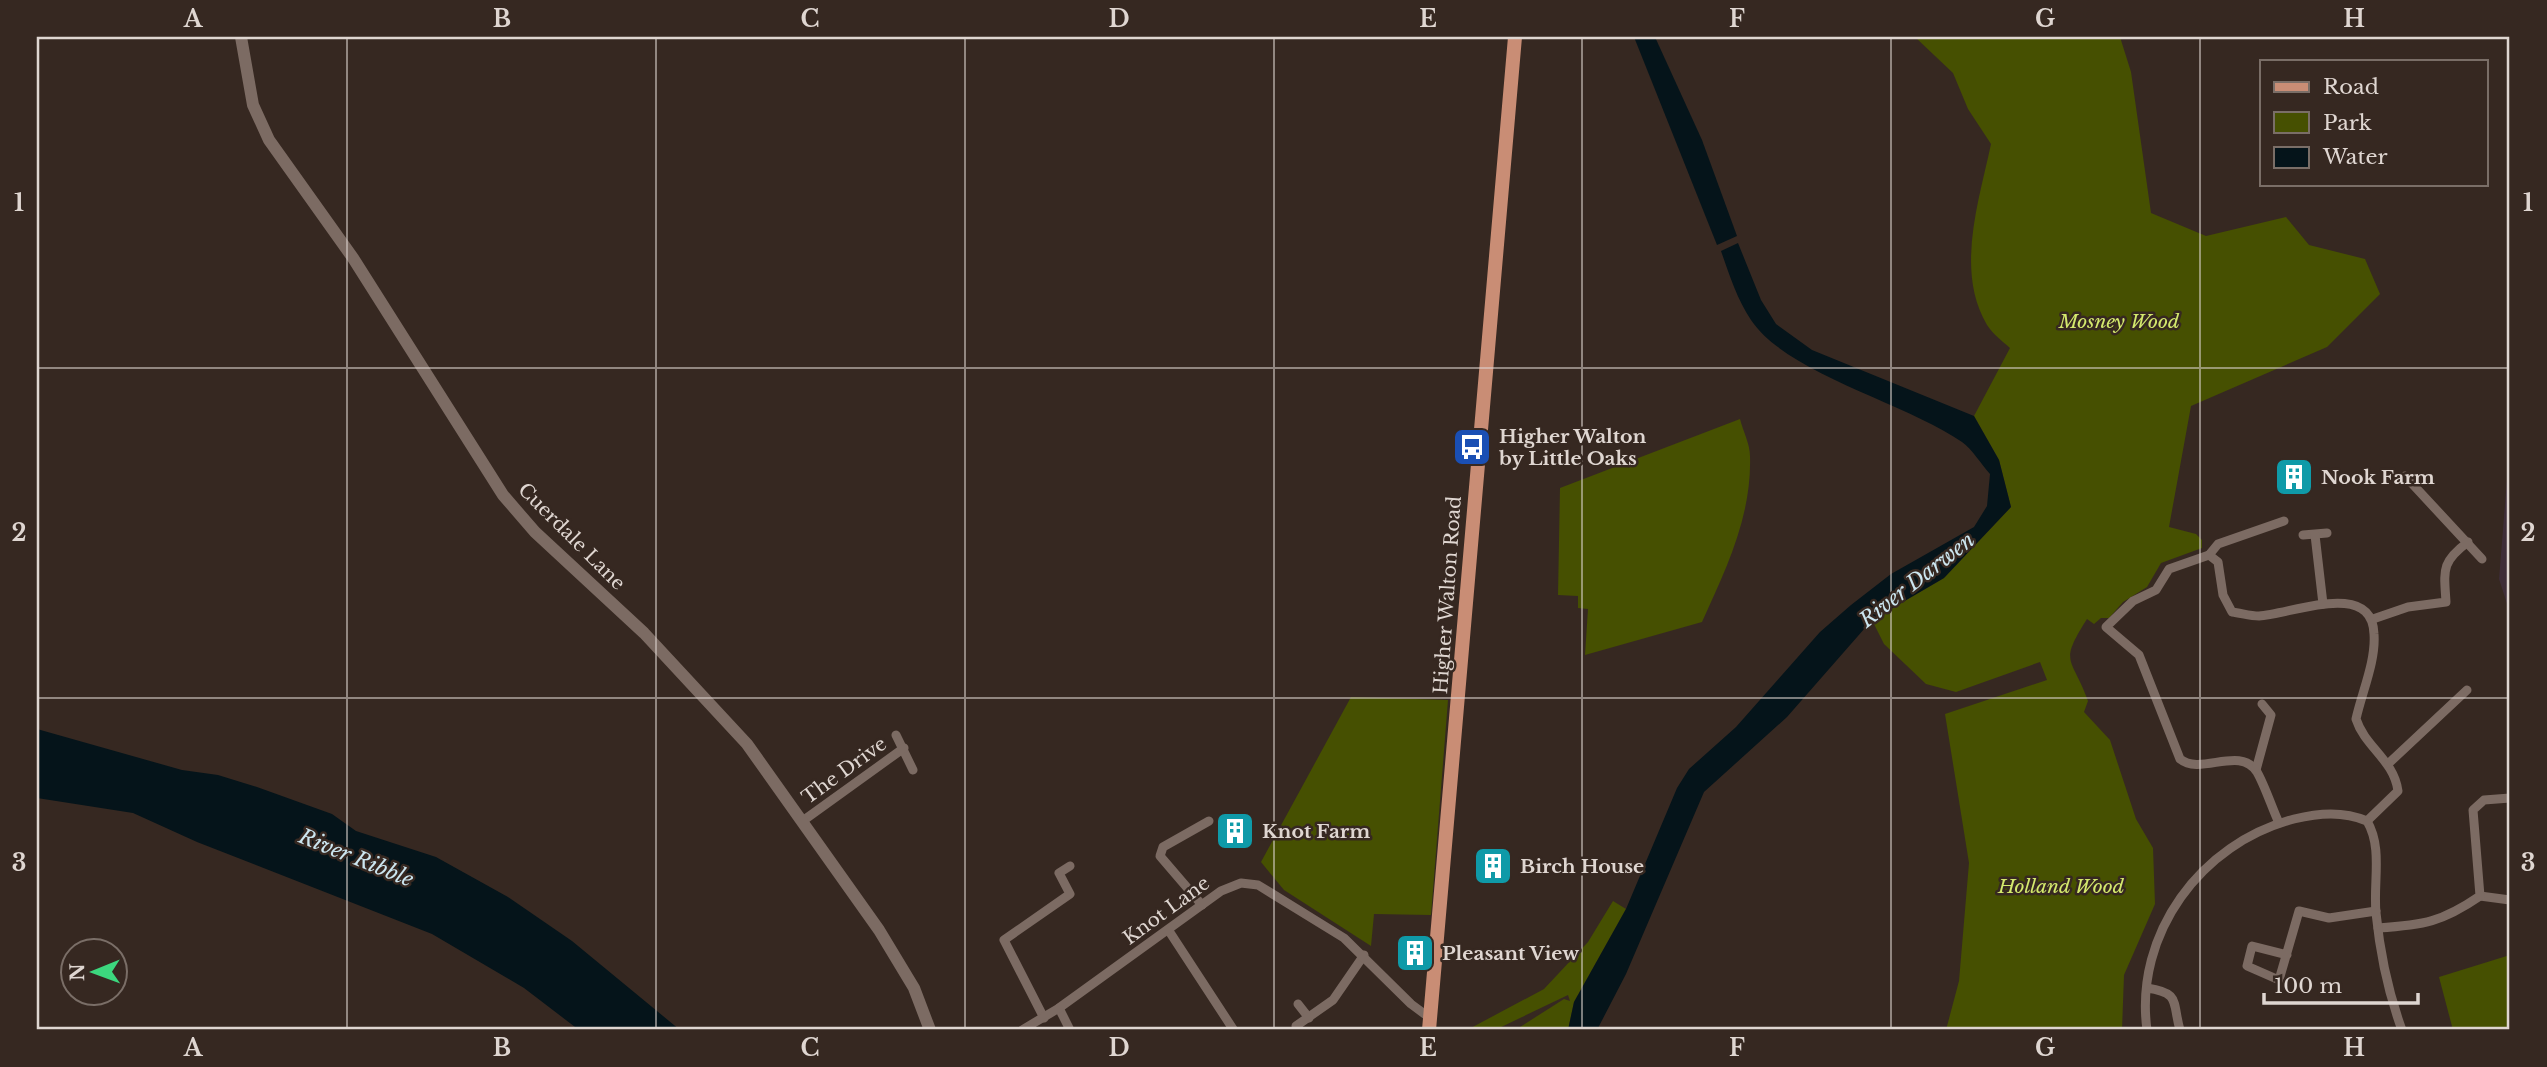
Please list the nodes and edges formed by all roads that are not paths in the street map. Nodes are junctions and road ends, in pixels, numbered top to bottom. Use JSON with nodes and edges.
{"nodes":[{"id":1,"x":241,"y":37,"type":"edge"},
{"id":2,"x":1515,"y":37,"type":"edge"},
{"id":3,"x":2405,"y":476,"type":"dead end"},
{"id":4,"x":2284,"y":520,"type":"dead end"},
{"id":5,"x":2327,"y":533,"type":"dead end"},
{"id":6,"x":2303,"y":535,"type":"dead end"},
{"id":7,"x":2315,"y":535,"type":"junction"},
{"id":8,"x":2468,"y":542,"type":"junction"},
{"id":9,"x":2209,"y":555,"type":"junction"},
{"id":10,"x":2482,"y":559,"type":"dead end"},
{"id":11,"x":2323,"y":604,"type":"junction"},
{"id":12,"x":2373,"y":620,"type":"junction"},
{"id":13,"x":2467,"y":690,"type":"dead end"},
{"id":14,"x":2262,"y":704,"type":"dead end"},
{"id":15,"x":896,"y":735,"type":"dead end"},
{"id":16,"x":904,"y":748,"type":"junction"},
{"id":17,"x":2389,"y":763,"type":"junction"},
{"id":18,"x":914,"y":770,"type":"dead end"},
{"id":19,"x":2256,"y":770,"type":"junction"},
{"id":20,"x":2510,"y":798,"type":"edge"},
{"id":21,"x":804,"y":820,"type":"junction"},
{"id":22,"x":1209,"y":821,"type":"dead end"},
{"id":23,"x":2367,"y":821,"type":"junction"},
{"id":24,"x":2279,"y":823,"type":"junction"},
{"id":25,"x":1070,"y":866,"type":"dead end"},
{"id":26,"x":2480,"y":896,"type":"junction"},
{"id":27,"x":2510,"y":900,"type":"edge"},
{"id":28,"x":1202,"y":905,"type":"junction"},
{"id":29,"x":2376,"y":911,"type":"junction"},
{"id":30,"x":2378,"y":929,"type":"junction"},
{"id":31,"x":1168,"y":931,"type":"junction"},
{"id":32,"x":1364,"y":955,"type":"junction"},
{"id":33,"x":2287,"y":955,"type":"junction"},
{"id":34,"x":2147,"y":988,"type":"junction"},
{"id":35,"x":1298,"y":1004,"type":"dead end"},
{"id":36,"x":1059,"y":1009,"type":"junction"},
{"id":37,"x":1044,"y":1018,"type":"junction"},
{"id":38,"x":1309,"y":1018,"type":"junction"},
{"id":39,"x":1430,"y":1024,"type":"edge"},
{"id":40,"x":1296,"y":1026,"type":"dead end"},
{"id":41,"x":1233,"y":1029,"type":"edge"},
{"id":42,"x":930,"y":1030,"type":"edge"},
{"id":43,"x":1023,"y":1030,"type":"edge"},
{"id":44,"x":1070,"y":1030,"type":"edge"},
{"id":45,"x":2147,"y":1030,"type":"edge"},
{"id":46,"x":2180,"y":1030,"type":"edge"},
{"id":47,"x":2402,"y":1030,"type":"edge"}],
"edges":[{"from":1,"to":21,"type":"main road","name":"Cuerdale Lane"},
{"from":2,"to":39,"type":"main road","name":"Higher Walton Road"},
{"from":3,"to":8,"type":"street"},
{"from":4,"to":9,"type":"street"},
{"from":5,"to":7,"type":"street"},
{"from":6,"to":7,"type":"street"},
{"from":7,"to":11,"type":"street"},
{"from":8,"to":10,"type":"street"},
{"from":8,"to":12,"type":"street"},
{"from":9,"to":11,"type":"street"},
{"from":9,"to":19,"type":"street"},
{"from":11,"to":12,"type":"street"},
{"from":12,"to":17,"type":"street"},
{"from":13,"to":17,"type":"street"},
{"from":14,"to":19,"type":"street"},
{"from":15,"to":16,"type":"street"},
{"from":16,"to":18,"type":"street"},
{"from":16,"to":21,"type":"street","name":"The Drive"},
{"from":17,"to":23,"type":"street"},
{"from":19,"to":24,"type":"street"},
{"from":20,"to":26,"type":"street"},
{"from":21,"to":42,"type":"main road","name":"Cuerdale Lane"},
{"from":22,"to":28,"type":"street"},
{"from":23,"to":24,"type":"street"},
{"from":23,"to":29,"type":"street"},
{"from":24,"to":34,"type":"street"},
{"from":25,"to":37,"type":"street"},
{"from":26,"to":27,"type":"street"},
{"from":26,"to":30,"type":"street"},
{"from":28,"to":31,"type":"street","name":"Knot Lane"},
{"from":28,"to":32,"type":"street","name":"Knot Lane"},
{"from":29,"to":30,"type":"street"},
{"from":29,"to":33,"type":"street"},
{"from":30,"to":47,"type":"street"},
{"from":31,"to":36,"type":"street","name":"Knot Lane"},
{"from":31,"to":41,"type":"street"},
{"from":32,"to":38,"type":"street"},
{"from":32,"to":39,"type":"street","name":"Knot Lane"},
{"from":33,"to":33,"type":"street"},
{"from":34,"to":45,"type":"street"},
{"from":34,"to":46,"type":"street"},
{"from":35,"to":38,"type":"street"},
{"from":36,"to":37,"type":"street","name":"Knot Lane"},
{"from":36,"to":44,"type":"street"},
{"from":37,"to":43,"type":"street","name":"Knot Lane"},
{"from":38,"to":40,"type":"street"}]}
